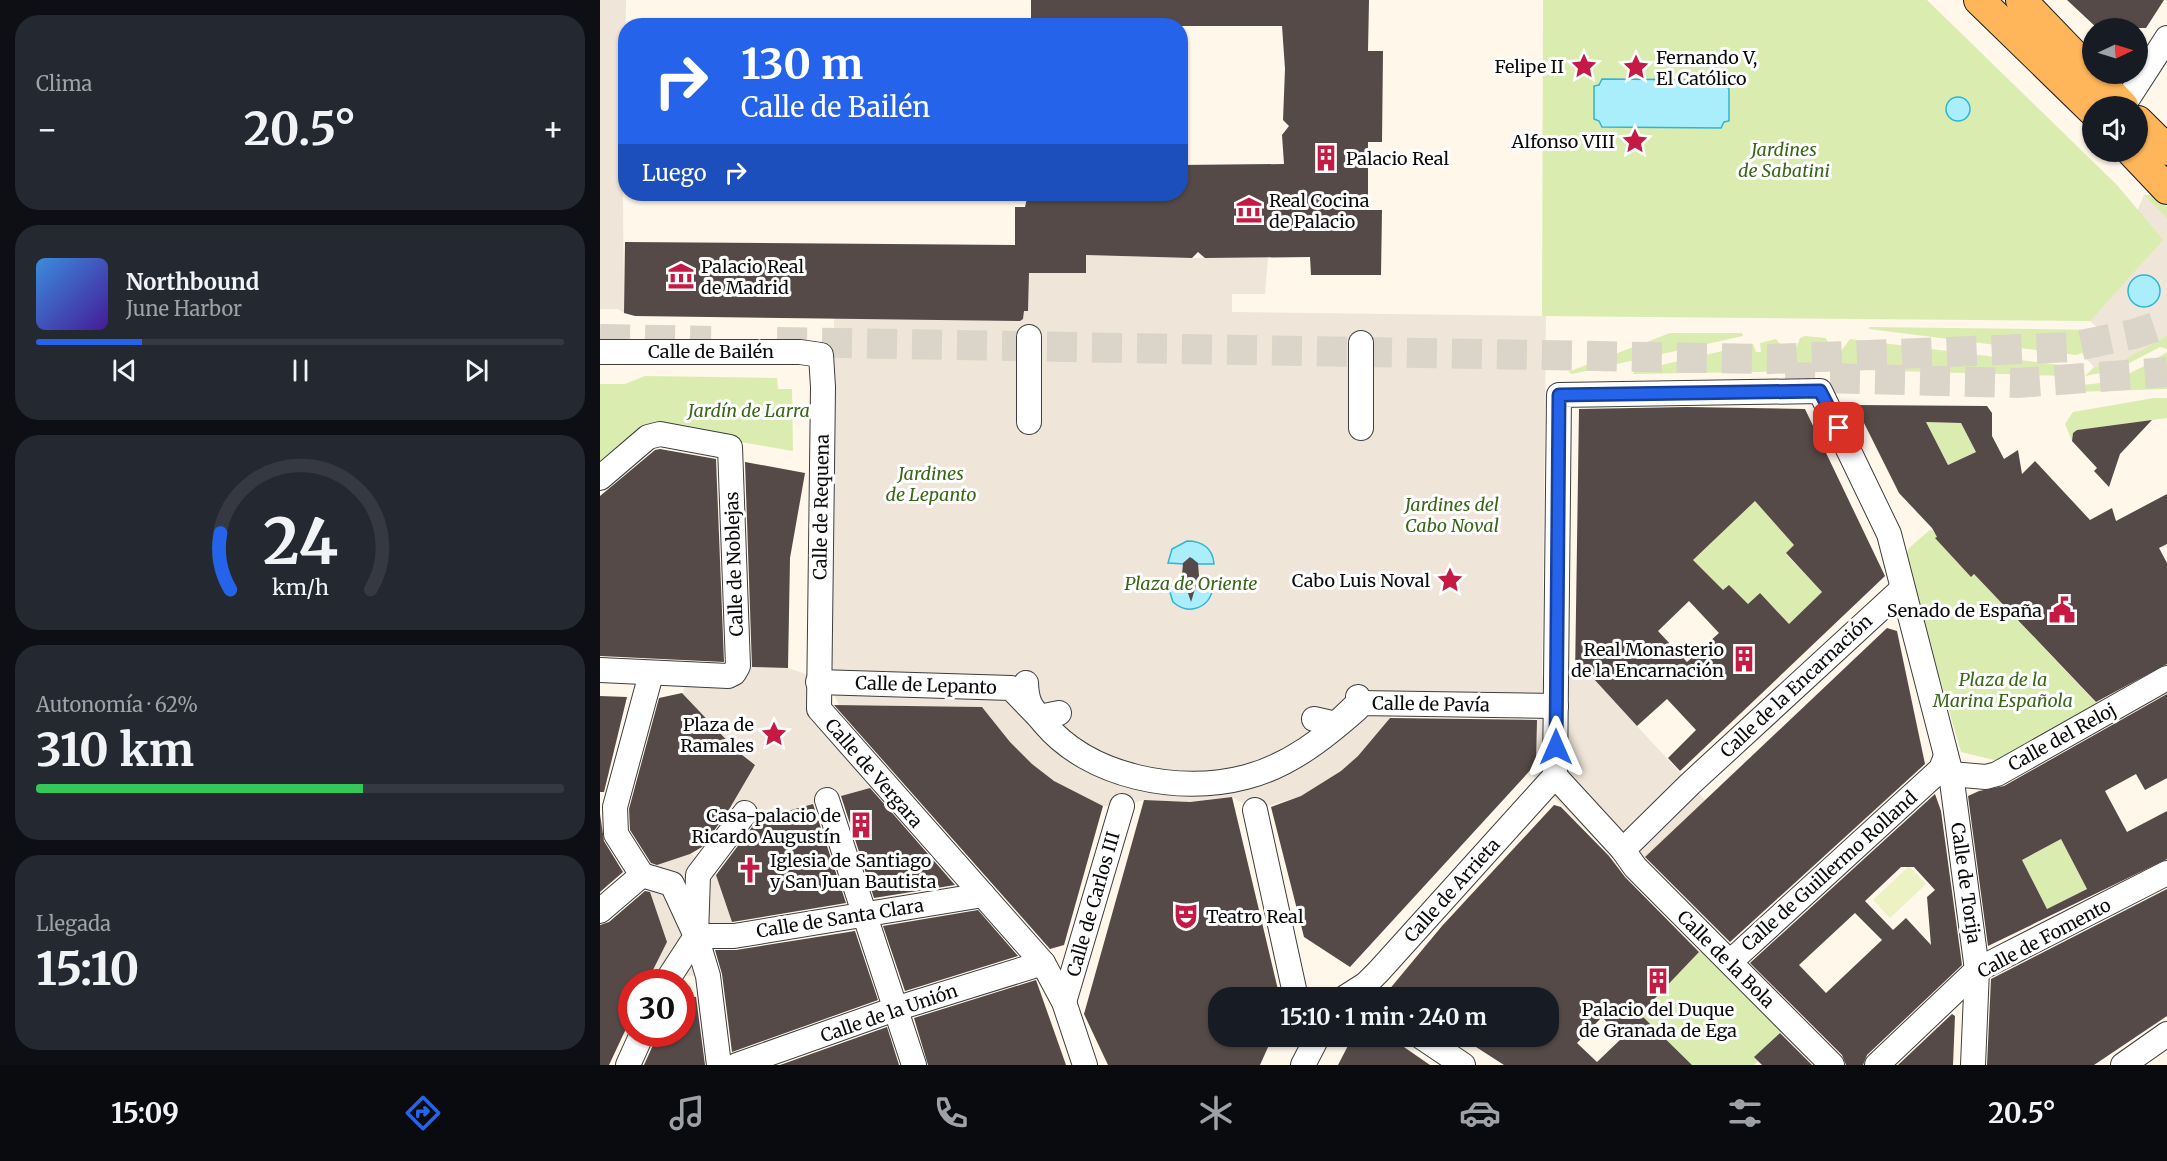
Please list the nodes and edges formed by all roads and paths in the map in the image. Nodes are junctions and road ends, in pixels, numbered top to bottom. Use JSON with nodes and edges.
{"nodes":[{"id":1,"x":1979,"y":0,"type":"edge"},
{"id":2,"x":2021,"y":0,"type":"edge"},
{"id":3,"x":2167,"y":38,"type":"edge"},
{"id":4,"x":2113,"y":96,"type":"edge"},
{"id":5,"x":2129,"y":96,"type":"edge"},
{"id":6,"x":2082,"y":100,"type":"edge"},
{"id":7,"x":2148,"y":131,"type":"edge"},
{"id":8,"x":2167,"y":150,"type":"edge"},
{"id":9,"x":2141,"y":162,"type":"edge"},
{"id":10,"x":2167,"y":189,"type":"edge"},
{"id":11,"x":1029,"y":337,"type":"dead end"},
{"id":12,"x":1361,"y":343,"type":"dead end"},
{"id":13,"x":607,"y":350,"type":"edge"},
{"id":14,"x":800,"y":352,"type":"joint"},
{"id":15,"x":1029,"y":422,"type":"dead end"},
{"id":16,"x":1361,"y":428,"type":"dead end"},
{"id":17,"x":600,"y":478,"type":"edge"},
{"id":18,"x":1902,"y":589,"type":"junction"},
{"id":19,"x":600,"y":670,"type":"edge"},
{"id":20,"x":651,"y":674,"type":"junction"},
{"id":21,"x":2167,"y":678,"type":"edge"},
{"id":22,"x":818,"y":682,"type":"junction"},
{"id":23,"x":1026,"y":683,"type":"dead end"},
{"id":24,"x":1358,"y":700,"type":"junction"},
{"id":25,"x":1556,"y":706,"type":"junction"},
{"id":26,"x":1049,"y":715,"type":"junction"},
{"id":27,"x":1314,"y":719,"type":"dead end"},
{"id":28,"x":1555,"y":776,"type":"junction"},
{"id":29,"x":1945,"y":776,"type":"junction"},
{"id":30,"x":827,"y":800,"type":"dead end"},
{"id":31,"x":1122,"y":806,"type":"dead end"},
{"id":32,"x":1255,"y":810,"type":"dead end"},
{"id":33,"x":745,"y":813,"type":"dead end"},
{"id":34,"x":1623,"y":850,"type":"junction"},
{"id":35,"x":2167,"y":873,"type":"edge"},
{"id":36,"x":642,"y":875,"type":"junction"},
{"id":37,"x":983,"y":895,"type":"junction"},
{"id":38,"x":600,"y":911,"type":"edge"},
{"id":39,"x":864,"y":915,"type":"junction"},
{"id":40,"x":696,"y":936,"type":"junction"},
{"id":41,"x":1730,"y":962,"type":"junction"},
{"id":42,"x":1043,"y":963,"type":"junction"},
{"id":43,"x":674,"y":969,"type":"edge"},
{"id":44,"x":1977,"y":970,"type":"junction"},
{"id":45,"x":1294,"y":987,"type":"edge"},
{"id":46,"x":1362,"y":987,"type":"edge"},
{"id":47,"x":1065,"y":1002,"type":"junction"},
{"id":48,"x":895,"y":1010,"type":"junction"},
{"id":49,"x":2167,"y":1034,"type":"edge"},
{"id":50,"x":636,"y":1047,"type":"edge"},
{"id":51,"x":1312,"y":1047,"type":"edge"},
{"id":52,"x":1436,"y":1047,"type":"edge"},
{"id":53,"x":778,"y":1059,"type":"edge"},
{"id":54,"x":628,"y":1065,"type":"edge"},
{"id":55,"x":719,"y":1065,"type":"edge"},
{"id":56,"x":737,"y":1065,"type":"edge"},
{"id":57,"x":914,"y":1065,"type":"edge"},
{"id":58,"x":1085,"y":1065,"type":"edge"},
{"id":59,"x":1303,"y":1065,"type":"edge"},
{"id":60,"x":1462,"y":1065,"type":"edge"},
{"id":61,"x":1832,"y":1065,"type":"edge"},
{"id":62,"x":1877,"y":1065,"type":"edge"},
{"id":63,"x":1973,"y":1065,"type":"edge"},
{"id":64,"x":2124,"y":1065,"type":"edge"}],
"edges":[{"from":1,"to":6,"type":"main road"},
{"from":2,"to":4,"type":"main road"},
{"from":3,"to":5,"type":"street"},
{"from":7,"to":8,"type":"main road"},
{"from":9,"to":10,"type":"main road"},
{"from":11,"to":15,"type":"street"},
{"from":12,"to":16,"type":"street"},
{"from":13,"to":14,"type":"street","name":"Calle de Bailén"},
{"from":14,"to":22,"type":"street","name":"Calle de Requena"},
{"from":17,"to":20,"type":"street","name":"Calle de Noblejas"},
{"from":18,"to":25,"type":"street"},
{"from":18,"to":29,"type":"street"},
{"from":18,"to":34,"type":"street","name":"Calle de la Encarnación"},
{"from":19,"to":20,"type":"street"},
{"from":20,"to":36,"type":"street"},
{"from":21,"to":29,"type":"street","name":"Calle del Reloj"},
{"from":22,"to":26,"type":"street","name":"Calle de Lepanto"},
{"from":22,"to":37,"type":"street","name":"Calle de Vergara"},
{"from":23,"to":26,"type":"street"},
{"from":24,"to":25,"type":"street","name":"Calle de Pavía"},
{"from":24,"to":26,"type":"street"},
{"from":24,"to":27,"type":"street","name":"Calle de Pavía"},
{"from":25,"to":28,"type":"street"},
{"from":28,"to":34,"type":"street","name":"Calle de la Bola"},
{"from":28,"to":46,"type":"street","name":"Calle de Arrieta"},
{"from":29,"to":41,"type":"street","name":"Calle de Guillermo Rolland"},
{"from":29,"to":44,"type":"street","name":"Calle de Torija"},
{"from":30,"to":39,"type":"street"},
{"from":31,"to":47,"type":"street","name":"Calle de Carlos III"},
{"from":32,"to":45,"type":"street"},
{"from":33,"to":40,"type":"street"},
{"from":34,"to":41,"type":"street","name":"Calle de la Bola"},
{"from":35,"to":44,"type":"street","name":"Calle de Fomento"},
{"from":36,"to":38,"type":"street"},
{"from":36,"to":40,"type":"street"},
{"from":37,"to":39,"type":"street","name":"Calle de Santa Clara"},
{"from":37,"to":42,"type":"street","name":"Calle de Vergara"},
{"from":39,"to":40,"type":"street","name":"Calle de Santa Clara"},
{"from":39,"to":48,"type":"street"},
{"from":40,"to":43,"type":"street"},
{"from":40,"to":55,"type":"street"},
{"from":41,"to":61,"type":"street","name":"Calle de la Bola"},
{"from":42,"to":47,"type":"street","name":"Calle de Vergara"},
{"from":42,"to":48,"type":"street","name":"Calle de la Unión"},
{"from":44,"to":62,"type":"street","name":"Calle de Fomento"},
{"from":44,"to":63,"type":"street","name":"Calle de Torija"},
{"from":47,"to":58,"type":"street","name":"Calle de Vergara"},
{"from":48,"to":53,"type":"street","name":"Calle de la Unión"},
{"from":48,"to":57,"type":"street"},
{"from":49,"to":64,"type":"street"},
{"from":50,"to":54,"type":"street"},
{"from":51,"to":59,"type":"street"},
{"from":52,"to":60,"type":"street"},
{"from":53,"to":56,"type":"street","name":"Calle de la Unión"}]}
